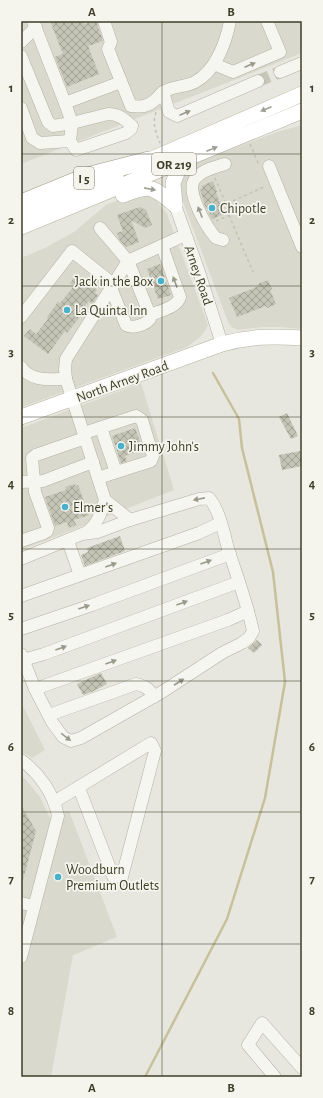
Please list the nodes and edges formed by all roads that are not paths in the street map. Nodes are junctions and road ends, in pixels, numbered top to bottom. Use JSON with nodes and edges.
{"nodes":[{"id":1,"x":104,"y":21,"type":"edge"},
{"id":2,"x":230,"y":21,"type":"edge"},
{"id":3,"x":267,"y":21,"type":"edge"},
{"id":4,"x":34,"y":24,"type":"edge"},
{"id":5,"x":21,"y":42,"type":"edge"},
{"id":6,"x":21,"y":56,"type":"edge"},
{"id":7,"x":302,"y":63,"type":"edge"},
{"id":8,"x":214,"y":64,"type":"junction"},
{"id":9,"x":280,"y":72,"type":"tunnel mouth"},
{"id":10,"x":258,"y":81,"type":"tunnel mouth"},
{"id":11,"x":121,"y":82,"type":"junction"},
{"id":12,"x":163,"y":92,"type":"junction"},
{"id":13,"x":302,"y":94,"type":"edge"},
{"id":14,"x":65,"y":103,"type":"junction"},
{"id":15,"x":21,"y":108,"type":"edge"},
{"id":16,"x":302,"y":111,"type":"edge"},
{"id":17,"x":72,"y":123,"type":"junction"},
{"id":18,"x":70,"y":141,"type":"junction"},
{"id":19,"x":150,"y":160,"type":"junction"},
{"id":20,"x":182,"y":161,"type":"junction"},
{"id":21,"x":226,"y":164,"type":"dead end"},
{"id":22,"x":264,"y":166,"type":"road end"},
{"id":23,"x":21,"y":203,"type":"edge"},
{"id":24,"x":175,"y":205,"type":"junction"},
{"id":25,"x":21,"y":214,"type":"edge"},
{"id":26,"x":46,"y":217,"type":"junction"},
{"id":27,"x":21,"y":227,"type":"edge"},
{"id":28,"x":100,"y":228,"type":"dead end"},
{"id":29,"x":185,"y":236,"type":"junction"},
{"id":30,"x":223,"y":240,"type":"dead end"},
{"id":31,"x":162,"y":246,"type":"junction"},
{"id":32,"x":302,"y":247,"type":"edge"},
{"id":33,"x":128,"y":261,"type":"junction"},
{"id":34,"x":112,"y":286,"type":"junction"},
{"id":35,"x":150,"y":315,"type":"junction"},
{"id":36,"x":21,"y":317,"type":"edge"},
{"id":37,"x":302,"y":338,"type":"edge"},
{"id":38,"x":222,"y":344,"type":"junction"},
{"id":39,"x":21,"y":367,"type":"edge"},
{"id":40,"x":66,"y":379,"type":"junction"},
{"id":41,"x":73,"y":398,"type":"junction"},
{"id":42,"x":21,"y":417,"type":"edge"},
{"id":43,"x":101,"y":428,"type":"junction"},
{"id":44,"x":85,"y":436,"type":"junction"},
{"id":45,"x":93,"y":462,"type":"junction"},
{"id":46,"x":116,"y":472,"type":"junction"},
{"id":47,"x":98,"y":478,"type":"junction"},
{"id":48,"x":34,"y":481,"type":"junction"},
{"id":49,"x":21,"y":482,"type":"edge"},
{"id":50,"x":105,"y":500,"type":"junction"},
{"id":51,"x":130,"y":520,"type":"junction"},
{"id":52,"x":220,"y":523,"type":"junction"},
{"id":53,"x":82,"y":534,"type":"junction"},
{"id":54,"x":21,"y":541,"type":"edge"},
{"id":55,"x":68,"y":541,"type":"junction"},
{"id":56,"x":230,"y":554,"type":"junction"},
{"id":57,"x":21,"y":559,"type":"edge"},
{"id":58,"x":80,"y":575,"type":"junction"},
{"id":59,"x":239,"y":582,"type":"junction"},
{"id":60,"x":21,"y":596,"type":"edge"},
{"id":61,"x":248,"y":612,"type":"junction"},
{"id":62,"x":21,"y":629,"type":"edge"},
{"id":63,"x":22,"y":657,"type":"edge"},
{"id":64,"x":35,"y":689,"type":"junction"},
{"id":65,"x":154,"y":697,"type":"junction"},
{"id":66,"x":49,"y":715,"type":"junction"},
{"id":67,"x":21,"y":760,"type":"edge"},
{"id":68,"x":79,"y":788,"type":"junction"},
{"id":69,"x":54,"y":802,"type":"junction"},
{"id":70,"x":21,"y":903,"type":"edge"},
{"id":71,"x":34,"y":906,"type":"junction"},
{"id":72,"x":21,"y":956,"type":"edge"},
{"id":73,"x":302,"y":1068,"type":"edge"},
{"id":74,"x":275,"y":1077,"type":"edge"}],
"edges":[{"from":1,"to":11,"type":"street"},
{"from":2,"to":8,"type":"street"},
{"from":8,"to":3,"type":"street","one_way":true},
{"from":4,"to":5,"type":"street"},
{"from":4,"to":14,"type":"street"},
{"from":6,"to":17,"type":"street"},
{"from":7,"to":9,"type":"street"},
{"from":8,"to":12,"type":"street"},
{"from":12,"to":10,"type":"street","one_way":true},
{"from":11,"to":12,"type":"street"},
{"from":11,"to":14,"type":"street"},
{"from":13,"to":19,"type":"main road","number":"OR 219","one_way":true},
{"from":14,"to":17,"type":"street"},
{"from":15,"to":18,"type":"street"},
{"from":20,"to":16,"type":"main road","number":"OR 219","one_way":true},
{"from":17,"to":18,"type":"street"},
{"from":17,"to":18,"type":"street"},
{"from":19,"to":23,"type":"highway","number":"I 5"},
{"from":19,"to":25,"type":"main road","number":"OR 219"},
{"from":20,"to":24,"type":"main road"},
{"from":20,"to":26,"type":"main road","number":"OR 219"},
{"from":30,"to":21,"type":"street","one_way":true},
{"from":22,"to":32,"type":"street"},
{"from":26,"to":24,"type":"main road","one_way":true},
{"from":24,"to":29,"type":"street","name":"Arney Road"},
{"from":26,"to":27,"type":"main road","number":"OR 219"},
{"from":28,"to":33,"type":"street"},
{"from":29,"to":31,"type":"street"},
{"from":29,"to":38,"type":"street","name":"Arney Road"},
{"from":31,"to":33,"type":"street"},
{"from":35,"to":31,"type":"street","one_way":true},
{"from":33,"to":34,"type":"street"},
{"from":33,"to":35,"type":"street"},
{"from":34,"to":35,"type":"street"},
{"from":34,"to":36,"type":"street"},
{"from":34,"to":40,"type":"street"},
{"from":37,"to":38,"type":"main road","name":"North Arney Road"},
{"from":38,"to":41,"type":"main road","name":"North Arney Road"},
{"from":39,"to":40,"type":"street"},
{"from":40,"to":41,"type":"street"},
{"from":41,"to":42,"type":"main road","name":"North Arney Road"},
{"from":41,"to":44,"type":"street"},
{"from":43,"to":44,"type":"street"},
{"from":43,"to":46,"type":"street"},
{"from":43,"to":46,"type":"street"},
{"from":44,"to":45,"type":"street"},
{"from":44,"to":48,"type":"street"},
{"from":45,"to":47,"type":"street"},
{"from":45,"to":48,"type":"street"},
{"from":46,"to":47,"type":"street"},
{"from":47,"to":50,"type":"street"},
{"from":48,"to":49,"type":"street"},
{"from":48,"to":54,"type":"street"},
{"from":50,"to":51,"type":"street"},
{"from":50,"to":53,"type":"street"},
{"from":52,"to":51,"type":"street","one_way":true},
{"from":51,"to":53,"type":"street"},
{"from":52,"to":56,"type":"street"},
{"from":58,"to":52,"type":"street","one_way":true},
{"from":53,"to":55,"type":"street"},
{"from":55,"to":57,"type":"street"},
{"from":55,"to":58,"type":"street"},
{"from":56,"to":59,"type":"street"},
{"from":62,"to":56,"type":"street","one_way":true},
{"from":58,"to":60,"type":"street"},
{"from":59,"to":61,"type":"street"},
{"from":63,"to":59,"type":"street","one_way":true},
{"from":64,"to":61,"type":"street","one_way":true},
{"from":65,"to":61,"type":"street","one_way":true},
{"from":63,"to":64,"type":"street"},
{"from":64,"to":66,"type":"street"},
{"from":65,"to":66,"type":"street"},
{"from":66,"to":65,"type":"street","one_way":true},
{"from":67,"to":69,"type":"street"},
{"from":68,"to":68,"type":"street"},
{"from":68,"to":69,"type":"street"},
{"from":69,"to":71,"type":"street"},
{"from":70,"to":71,"type":"street"},
{"from":71,"to":72,"type":"street"},
{"from":73,"to":74,"type":"street"}]}
